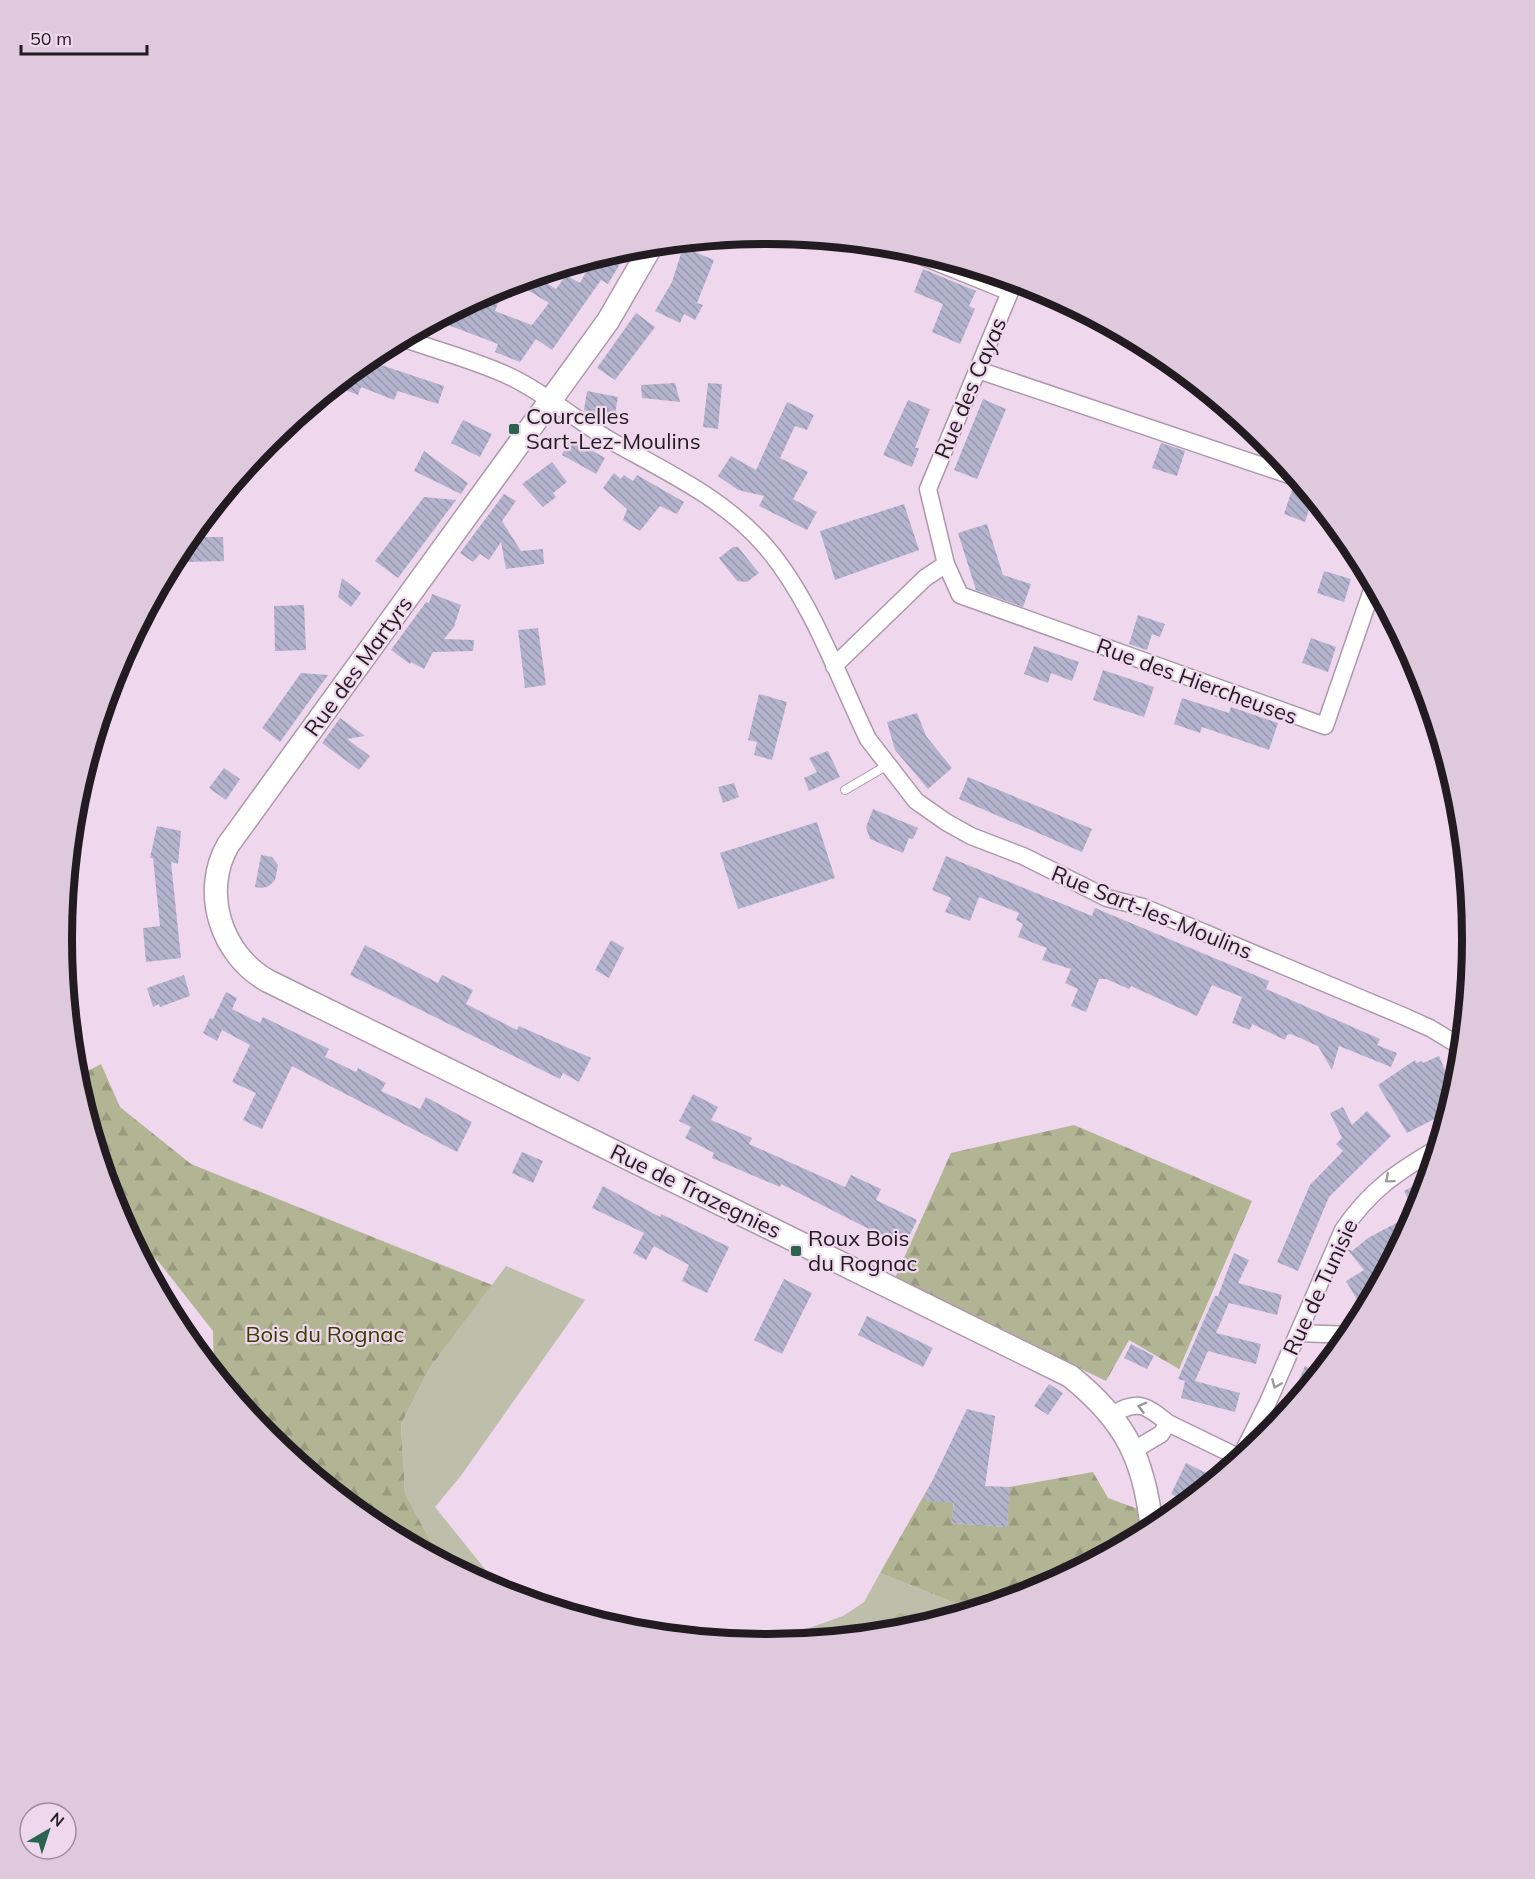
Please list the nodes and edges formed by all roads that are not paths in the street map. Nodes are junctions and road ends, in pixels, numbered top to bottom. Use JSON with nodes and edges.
{"nodes":[{"id":1,"x":646,"y":255,"type":"edge"},
{"id":2,"x":963,"y":273,"type":"edge"},
{"id":3,"x":412,"y":342,"type":"edge"},
{"id":4,"x":978,"y":370,"type":"junction"},
{"id":5,"x":550,"y":400,"type":"junction"},
{"id":6,"x":1282,"y":473,"type":"edge"},
{"id":7,"x":946,"y":564,"type":"junction"},
{"id":8,"x":1371,"y":593,"type":"edge"},
{"id":9,"x":834,"y":666,"type":"junction"},
{"id":10,"x":886,"y":766,"type":"junction"},
{"id":11,"x":845,"y":790,"type":"dead end"},
{"id":12,"x":232,"y":946,"type":"joint"},
{"id":13,"x":1455,"y":1043,"type":"edge"},
{"id":14,"x":1429,"y":1153,"type":"edge"},
{"id":15,"x":1298,"y":1333,"type":"junction"},
{"id":16,"x":1340,"y":1335,"type":"edge"},
{"id":17,"x":1112,"y":1415,"type":"junction"},
{"id":18,"x":1168,"y":1423,"type":"junction"},
{"id":19,"x":1249,"y":1440,"type":"edge"},
{"id":20,"x":1134,"y":1450,"type":"junction"},
{"id":21,"x":1234,"y":1455,"type":"edge"},
{"id":22,"x":1151,"y":1520,"type":"edge"}],
"edges":[{"from":1,"to":5,"type":"main road","name":"Rue des Martyrs"},
{"from":2,"to":4,"type":"street","name":"Rue des Cayas"},
{"from":3,"to":5,"type":"street","name":"Rue Sart-les-Moulins"},
{"from":4,"to":6,"type":"street"},
{"from":4,"to":7,"type":"street","name":"Rue des Cayas"},
{"from":5,"to":9,"type":"street","name":"Rue Sart-les-Moulins"},
{"from":5,"to":12,"type":"main road","name":"Rue des Martyrs"},
{"from":7,"to":8,"type":"street","name":"Rue des Hiercheuses"},
{"from":7,"to":9,"type":"street"},
{"from":9,"to":10,"type":"street","name":"Rue Sart-les-Moulins"},
{"from":10,"to":11,"type":"lane"},
{"from":10,"to":13,"type":"street","name":"Rue Sart-les-Moulins"},
{"from":12,"to":17,"type":"main road","name":"Rue de Trazegnies"},
{"from":14,"to":15,"type":"street","name":"Rue de Tunisie","one_way":true},
{"from":15,"to":16,"type":"street"},
{"from":15,"to":19,"type":"street","name":"Rue de Tunisie","one_way":true},
{"from":18,"to":17,"type":"street","one_way":true},
{"from":17,"to":20,"type":"main road","name":"Rue de Trazegnies"},
{"from":18,"to":20,"type":"street"},
{"from":18,"to":21,"type":"street"},
{"from":20,"to":22,"type":"main road","name":"Rue de Trazegnies"}]}
